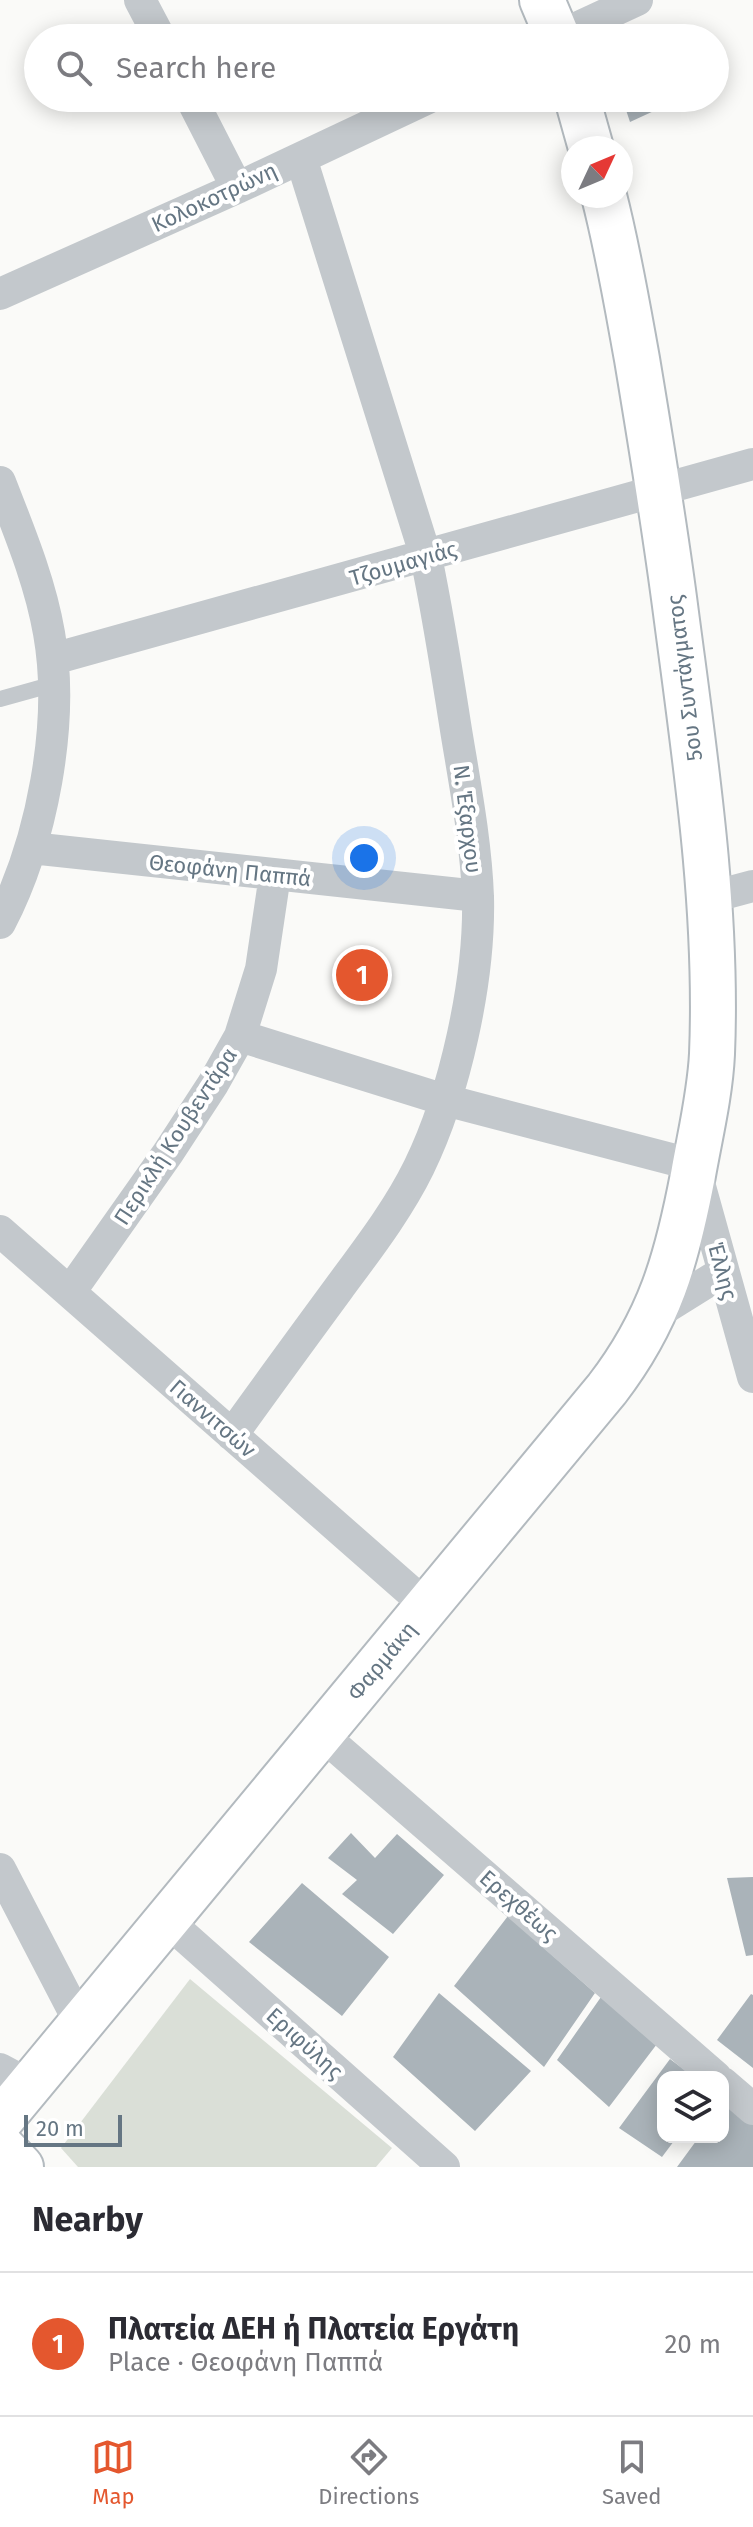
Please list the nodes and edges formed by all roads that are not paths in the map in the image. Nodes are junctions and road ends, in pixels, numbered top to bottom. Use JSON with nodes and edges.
{"nodes":[{"id":1,"x":140,"y":0,"type":"edge"},
{"id":2,"x":637,"y":0,"type":"edge"},
{"id":3,"x":153,"y":24,"type":"edge"},
{"id":4,"x":565,"y":24,"type":"edge"},
{"id":5,"x":198,"y":112,"type":"edge"},
{"id":6,"x":398,"y":112,"type":"edge"},
{"id":7,"x":581,"y":112,"type":"edge"},
{"id":8,"x":588,"y":136,"type":"edge"},
{"id":9,"x":301,"y":158,"type":"junction"},
{"id":10,"x":237,"y":188,"type":"junction"},
{"id":11,"x":607,"y":208,"type":"edge"},
{"id":12,"x":0,"y":294,"type":"edge"},
{"id":13,"x":753,"y":464,"type":"edge"},
{"id":14,"x":0,"y":482,"type":"edge"},
{"id":15,"x":660,"y":490,"type":"junction"},
{"id":16,"x":426,"y":557,"type":"junction"},
{"id":17,"x":54,"y":672,"type":"junction"},
{"id":18,"x":0,"y":699,"type":"edge"},
{"id":19,"x":31,"y":848,"type":"junction"},
{"id":20,"x":275,"y":875,"type":"junction"},
{"id":21,"x":753,"y":886,"type":"edge"},
{"id":22,"x":478,"y":896,"type":"junction"},
{"id":23,"x":708,"y":898,"type":"junction"},
{"id":24,"x":0,"y":923,"type":"edge"},
{"id":25,"x":240,"y":1036,"type":"junction"},
{"id":26,"x":445,"y":1100,"type":"junction"},
{"id":27,"x":694,"y":1165,"type":"junction"},
{"id":28,"x":0,"y":1231,"type":"edge"},
{"id":29,"x":723,"y":1272,"type":"junction"},
{"id":30,"x":70,"y":1292,"type":"junction"},
{"id":31,"x":654,"y":1315,"type":"junction"},
{"id":32,"x":753,"y":1377,"type":"edge"},
{"id":33,"x":232,"y":1435,"type":"junction"},
{"id":34,"x":427,"y":1606,"type":"junction"},
{"id":35,"x":321,"y":1734,"type":"junction"},
{"id":36,"x":0,"y":1869,"type":"edge"},
{"id":37,"x":166,"y":1920,"type":"junction"},
{"id":38,"x":80,"y":2023,"type":"junction"},
{"id":39,"x":709,"y":2071,"type":"edge"},
{"id":40,"x":15,"y":2077,"type":"edge"},
{"id":41,"x":729,"y":2088,"type":"edge"},
{"id":42,"x":753,"y":2109,"type":"edge"},
{"id":43,"x":0,"y":2121,"type":"edge"},
{"id":44,"x":0,"y":2145,"type":"edge"},
{"id":45,"x":21,"y":2167,"type":"edge"},
{"id":46,"x":444,"y":2167,"type":"edge"}],
"edges":[{"from":1,"to":3,"type":"street"},
{"from":2,"to":4,"type":"street"},
{"from":5,"to":10,"type":"street"},
{"from":6,"to":9,"type":"street","name":"Κολοκοτρώνη"},
{"from":7,"to":8,"type":"street"},
{"from":9,"to":10,"type":"street","name":"Κολοκοτρώνη"},
{"from":9,"to":16,"type":"street","name":"Ν. Έξαρχου"},
{"from":10,"to":12,"type":"street","name":"Κολοκοτρώνη"},
{"from":11,"to":15,"type":"street","name":"5ου Συντάγματος"},
{"from":13,"to":15,"type":"street","name":"Τζουμαγιάς"},
{"from":14,"to":17,"type":"street"},
{"from":15,"to":16,"type":"street","name":"Τζουμαγιάς"},
{"from":15,"to":23,"type":"street","name":"5ου Συντάγματος"},
{"from":16,"to":17,"type":"street","name":"Τζουμαγιάς"},
{"from":16,"to":22,"type":"street","name":"Ν. Έξαρχου"},
{"from":17,"to":18,"type":"lane"},
{"from":17,"to":19,"type":"street"},
{"from":19,"to":20,"type":"street","name":"Θεοφάνη Παππά"},
{"from":19,"to":24,"type":"street"},
{"from":20,"to":22,"type":"street","name":"Θεοφάνη Παππά"},
{"from":20,"to":25,"type":"street","name":"Περικλή Κουβεντάρα"},
{"from":21,"to":23,"type":"street"},
{"from":22,"to":26,"type":"street","name":"Ν. Έξαρχου"},
{"from":23,"to":27,"type":"street","name":"5ου Συντάγματος"},
{"from":25,"to":26,"type":"street"},
{"from":25,"to":30,"type":"street","name":"Περικλή Κουβεντάρα"},
{"from":26,"to":27,"type":"street"},
{"from":26,"to":33,"type":"street","name":"Ν. Έξαρχου"},
{"from":27,"to":29,"type":"street","name":"Έλλης"},
{"from":27,"to":31,"type":"street","name":"Φαρμάκη"},
{"from":28,"to":30,"type":"street","name":"Γιαννιτσών"},
{"from":29,"to":31,"type":"street"},
{"from":29,"to":32,"type":"street","name":"Έλλης"},
{"from":30,"to":33,"type":"street","name":"Γιαννιτσών"},
{"from":31,"to":34,"type":"street","name":"Φαρμάκη"},
{"from":33,"to":34,"type":"street","name":"Γιαννιτσών"},
{"from":34,"to":35,"type":"street","name":"Φαρμάκη"},
{"from":35,"to":37,"type":"street","name":"Φαρμάκη"},
{"from":35,"to":39,"type":"street","name":"Ερεχθέως"},
{"from":36,"to":38,"type":"street"},
{"from":37,"to":38,"type":"street","name":"Φαρμάκη"},
{"from":37,"to":46,"type":"street","name":"Εριφύλης"},
{"from":38,"to":40,"type":"street","name":"Φαρμάκη"},
{"from":40,"to":43,"type":"street","name":"Φαρμάκη"},
{"from":41,"to":42,"type":"street"},
{"from":44,"to":45,"type":"street"}]}
